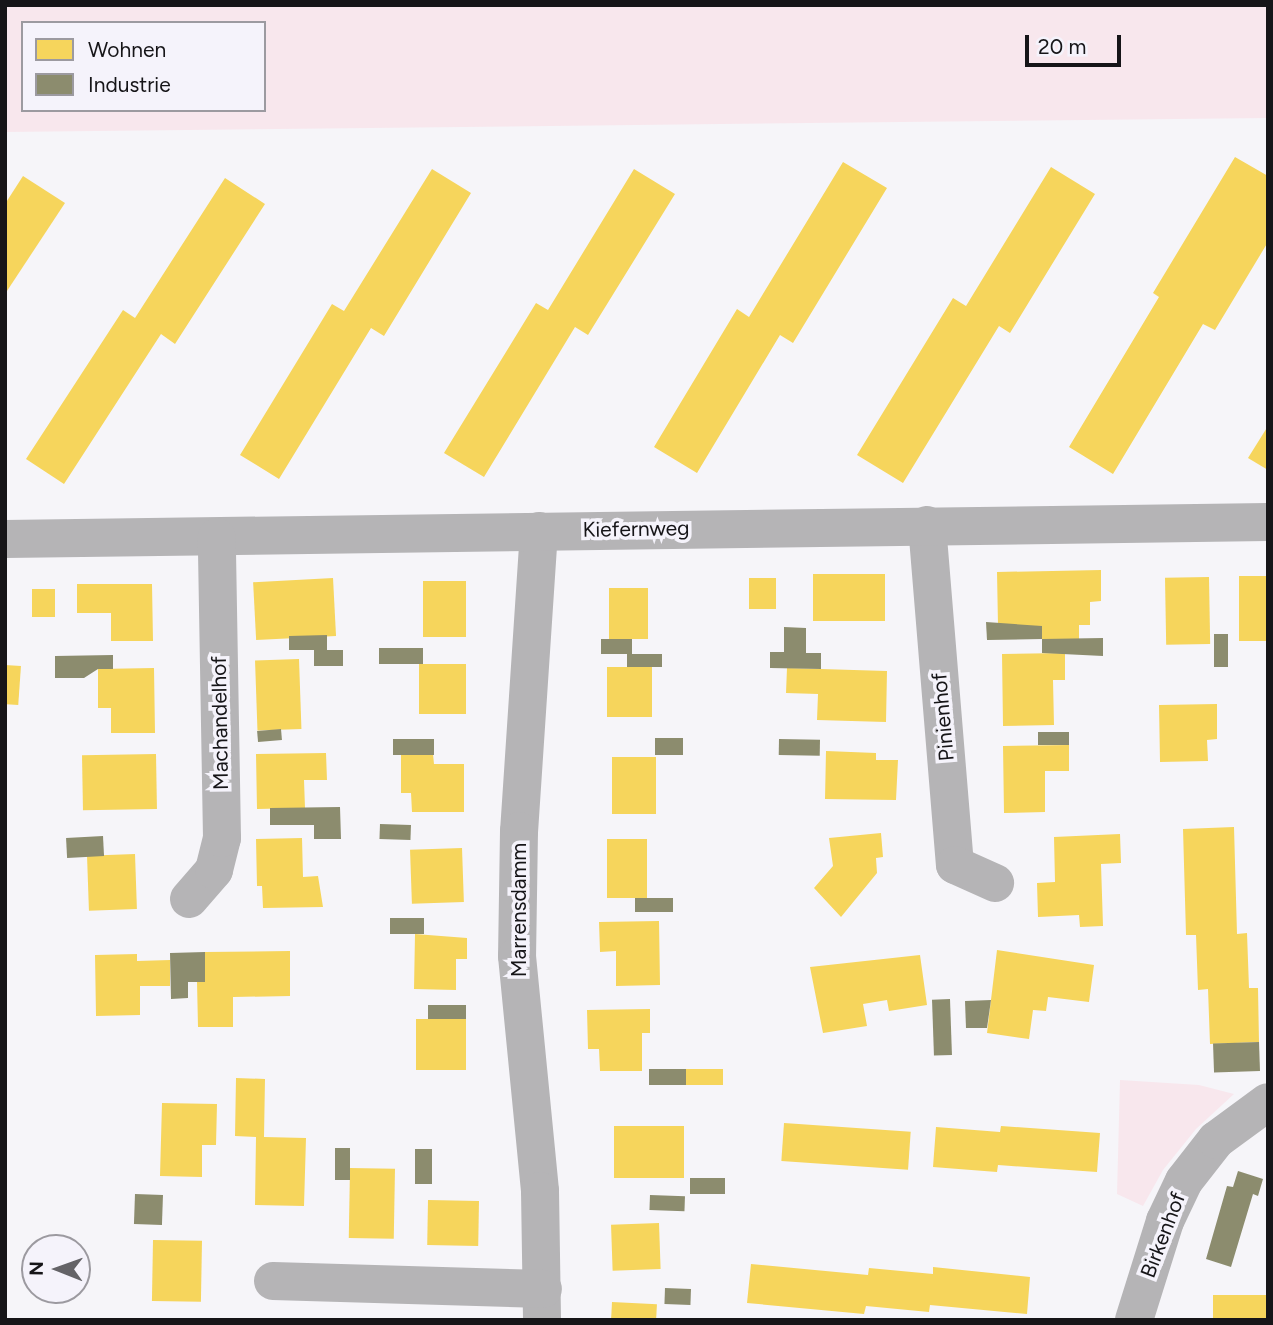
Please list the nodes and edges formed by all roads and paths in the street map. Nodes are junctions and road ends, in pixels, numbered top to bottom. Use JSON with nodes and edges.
{"nodes":[{"id":1,"x":1268,"y":522,"type":"edge"},
{"id":2,"x":927,"y":525,"type":"junction"},
{"id":3,"x":539,"y":531,"type":"junction"},
{"id":4,"x":217,"y":537,"type":"junction"},
{"id":5,"x":5,"y":539,"type":"edge"},
{"id":6,"x":995,"y":883,"type":"dead end"},
{"id":7,"x":189,"y":899,"type":"dead end"},
{"id":8,"x":1268,"y":1102,"type":"edge"},
{"id":9,"x":273,"y":1281,"type":"dead end"},
{"id":10,"x":543,"y":1304,"type":"edge"},
{"id":11,"x":1134,"y":1320,"type":"edge"}],
"edges":[{"from":1,"to":2,"type":"street","name":"Kiefernweg"},
{"from":2,"to":3,"type":"street","name":"Kiefernweg"},
{"from":2,"to":6,"type":"street","name":"Pinienhof"},
{"from":3,"to":4,"type":"street","name":"Kiefernweg"},
{"from":3,"to":10,"type":"street","name":"Marrensdamm"},
{"from":4,"to":5,"type":"street","name":"Kiefernweg"},
{"from":4,"to":7,"type":"street","name":"Machandelhof"},
{"from":8,"to":11,"type":"street","name":"Birkenhof"},
{"from":9,"to":10,"type":"street","name":"Marrensdamm"}]}
